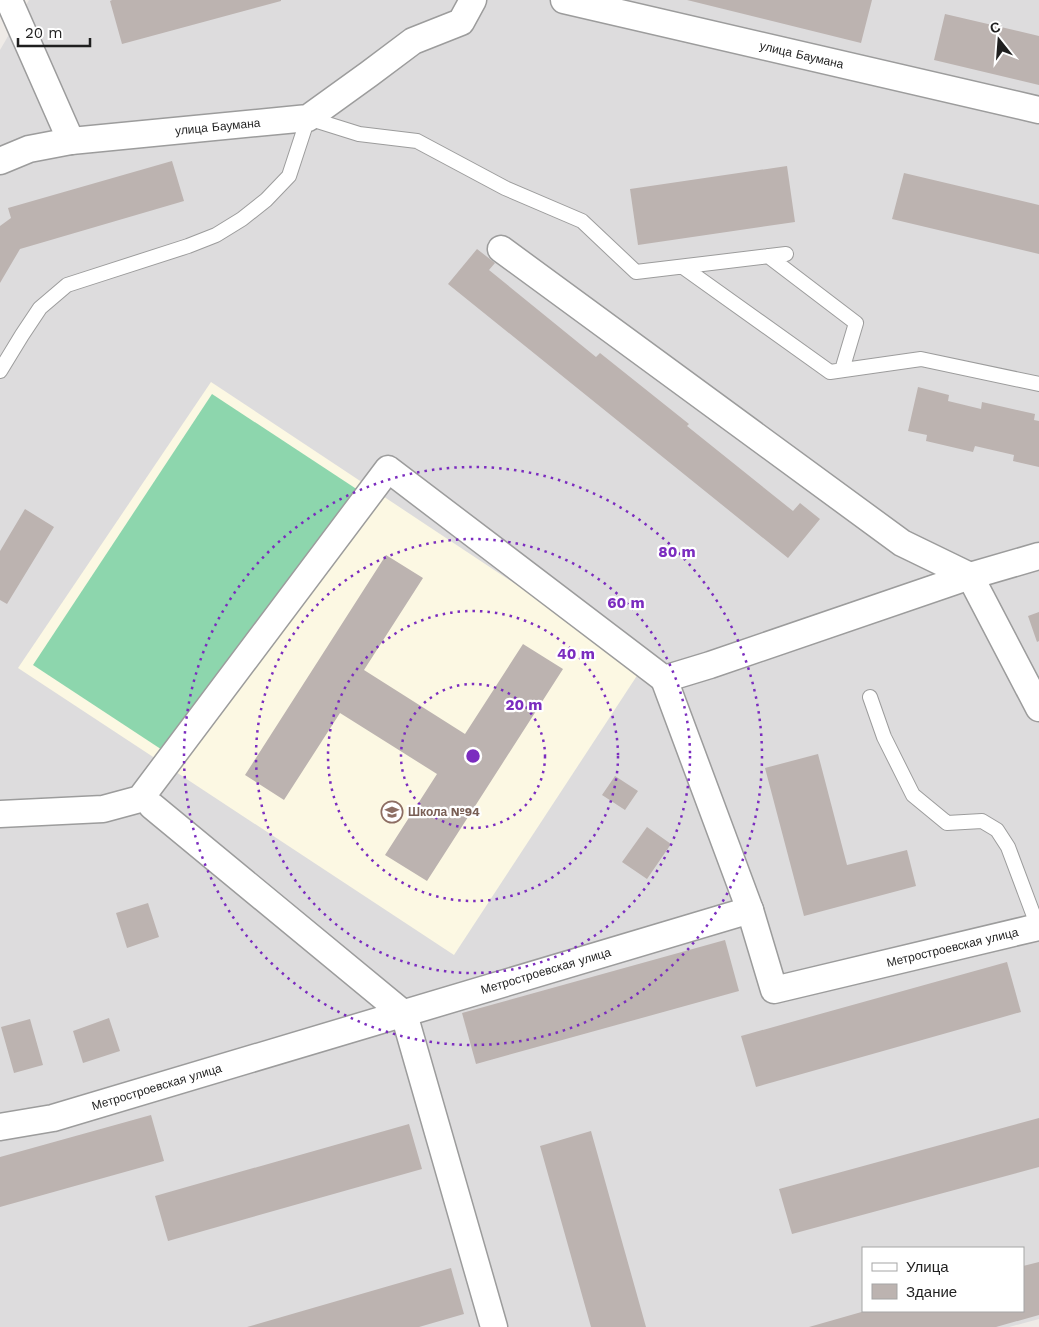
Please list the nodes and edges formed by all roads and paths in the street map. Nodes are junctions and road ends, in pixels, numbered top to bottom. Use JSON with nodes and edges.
{"nodes":[{"id":1,"x":473,"y":0,"type":"edge"},
{"id":2,"x":564,"y":0,"type":"edge"},
{"id":3,"x":8,"y":8,"type":"edge"},
{"id":4,"x":1039,"y":110,"type":"edge"},
{"id":5,"x":308,"y":118,"type":"junction"},
{"id":6,"x":71,"y":141,"type":"junction"},
{"id":7,"x":0,"y":161,"type":"edge"},
{"id":8,"x":501,"y":249,"type":"dead end"},
{"id":9,"x":786,"y":254,"type":"dead end"},
{"id":10,"x":768,"y":256,"type":"junction"},
{"id":11,"x":683,"y":267,"type":"junction"},
{"id":12,"x":842,"y":370,"type":"junction"},
{"id":13,"x":0,"y":371,"type":"edge"},
{"id":14,"x":1039,"y":384,"type":"edge"},
{"id":15,"x":1039,"y":556,"type":"edge"},
{"id":16,"x":970,"y":576,"type":"junction"},
{"id":17,"x":664,"y":679,"type":"junction"},
{"id":18,"x":870,"y":697,"type":"dead end"},
{"id":19,"x":1039,"y":708,"type":"edge"},
{"id":20,"x":152,"y":806,"type":"dead end"},
{"id":21,"x":0,"y":814,"type":"edge"},
{"id":22,"x":750,"y":910,"type":"junction"},
{"id":23,"x":1039,"y":926,"type":"edge"},
{"id":24,"x":404,"y":1014,"type":"junction"},
{"id":25,"x":0,"y":1127,"type":"edge"},
{"id":26,"x":494,"y":1327,"type":"edge"}],
"edges":[{"from":1,"to":5,"type":"street"},
{"from":2,"to":4,"type":"street","name":"улица Баумана"},
{"from":3,"to":6,"type":"street"},
{"from":5,"to":6,"type":"street","name":"улица Баумана"},
{"from":5,"to":11,"type":"lane"},
{"from":5,"to":13,"type":"lane"},
{"from":6,"to":7,"type":"street","name":"улица Баумана"},
{"from":8,"to":16,"type":"street"},
{"from":9,"to":10,"type":"lane"},
{"from":10,"to":11,"type":"lane"},
{"from":10,"to":12,"type":"lane"},
{"from":11,"to":12,"type":"lane"},
{"from":12,"to":14,"type":"lane"},
{"from":15,"to":16,"type":"street"},
{"from":16,"to":17,"type":"street"},
{"from":16,"to":19,"type":"street"},
{"from":17,"to":21,"type":"street"},
{"from":17,"to":22,"type":"street"},
{"from":18,"to":23,"type":"lane"},
{"from":20,"to":24,"type":"street"},
{"from":22,"to":23,"type":"street","name":"Метростроевская улица"},
{"from":22,"to":24,"type":"street","name":"Метростроевская улица"},
{"from":24,"to":25,"type":"street","name":"Метростроевская улица"},
{"from":24,"to":26,"type":"street"}]}
